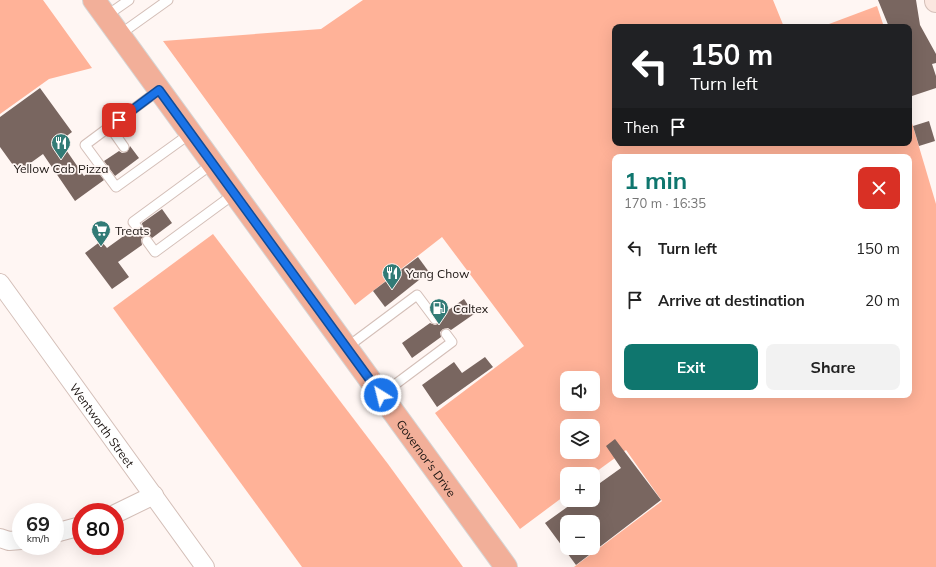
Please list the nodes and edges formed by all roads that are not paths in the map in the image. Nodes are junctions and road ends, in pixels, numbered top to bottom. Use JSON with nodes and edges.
{"nodes":[{"id":1,"x":129,"y":0,"type":"edge"},
{"id":2,"x":168,"y":0,"type":"edge"},
{"id":3,"x":100,"y":8,"type":"edge"},
{"id":4,"x":119,"y":35,"type":"junction"},
{"id":5,"x":159,"y":90,"type":"junction"},
{"id":6,"x":110,"y":127,"type":"junction"},
{"id":7,"x":190,"y":133,"type":"junction"},
{"id":8,"x":124,"y":147,"type":"dead end"},
{"id":9,"x":135,"y":161,"type":"dead end"},
{"id":10,"x":212,"y":164,"type":"junction"},
{"id":11,"x":141,"y":169,"type":"junction"},
{"id":12,"x":234,"y":194,"type":"junction"},
{"id":13,"x":137,"y":227,"type":"dead end"},
{"id":14,"x":147,"y":241,"type":"dead end"},
{"id":15,"x":0,"y":283,"type":"edge"},
{"id":16,"x":435,"y":319,"type":"dead end"},
{"id":17,"x":446,"y":334,"type":"dead end"},
{"id":18,"x":346,"y":348,"type":"junction"},
{"id":19,"x":381,"y":395,"type":"junction"},
{"id":20,"x":154,"y":495,"type":"junction"},
{"id":21,"x":124,"y":510,"type":"edge"},
{"id":22,"x":0,"y":538,"type":"edge"},
{"id":23,"x":12,"y":541,"type":"edge"},
{"id":24,"x":205,"y":567,"type":"edge"},
{"id":25,"x":506,"y":567,"type":"edge"}],
"edges":[{"from":1,"to":3,"type":"lane"},
{"from":2,"to":4,"type":"lane"},
{"from":3,"to":4,"type":"highway","name":"Governor's Drive"},
{"from":4,"to":5,"type":"highway","name":"Governor's Drive"},
{"from":5,"to":6,"type":"lane"},
{"from":5,"to":7,"type":"highway","name":"Governor's Drive"},
{"from":6,"to":8,"type":"lane"},
{"from":6,"to":11,"type":"lane"},
{"from":7,"to":10,"type":"highway","name":"Governor's Drive"},
{"from":7,"to":11,"type":"lane"},
{"from":9,"to":11,"type":"lane"},
{"from":10,"to":12,"type":"highway","name":"Governor's Drive"},
{"from":10,"to":13,"type":"lane"},
{"from":12,"to":14,"type":"lane"},
{"from":12,"to":18,"type":"highway","name":"Governor's Drive"},
{"from":15,"to":20,"type":"street","name":"Wentworth Street"},
{"from":16,"to":18,"type":"lane"},
{"from":17,"to":19,"type":"lane"},
{"from":18,"to":19,"type":"highway","name":"Governor's Drive"},
{"from":19,"to":25,"type":"highway","name":"Governor's Drive"},
{"from":20,"to":21,"type":"street"},
{"from":20,"to":24,"type":"street","name":"Wentworth Street"},
{"from":22,"to":23,"type":"street"}]}
